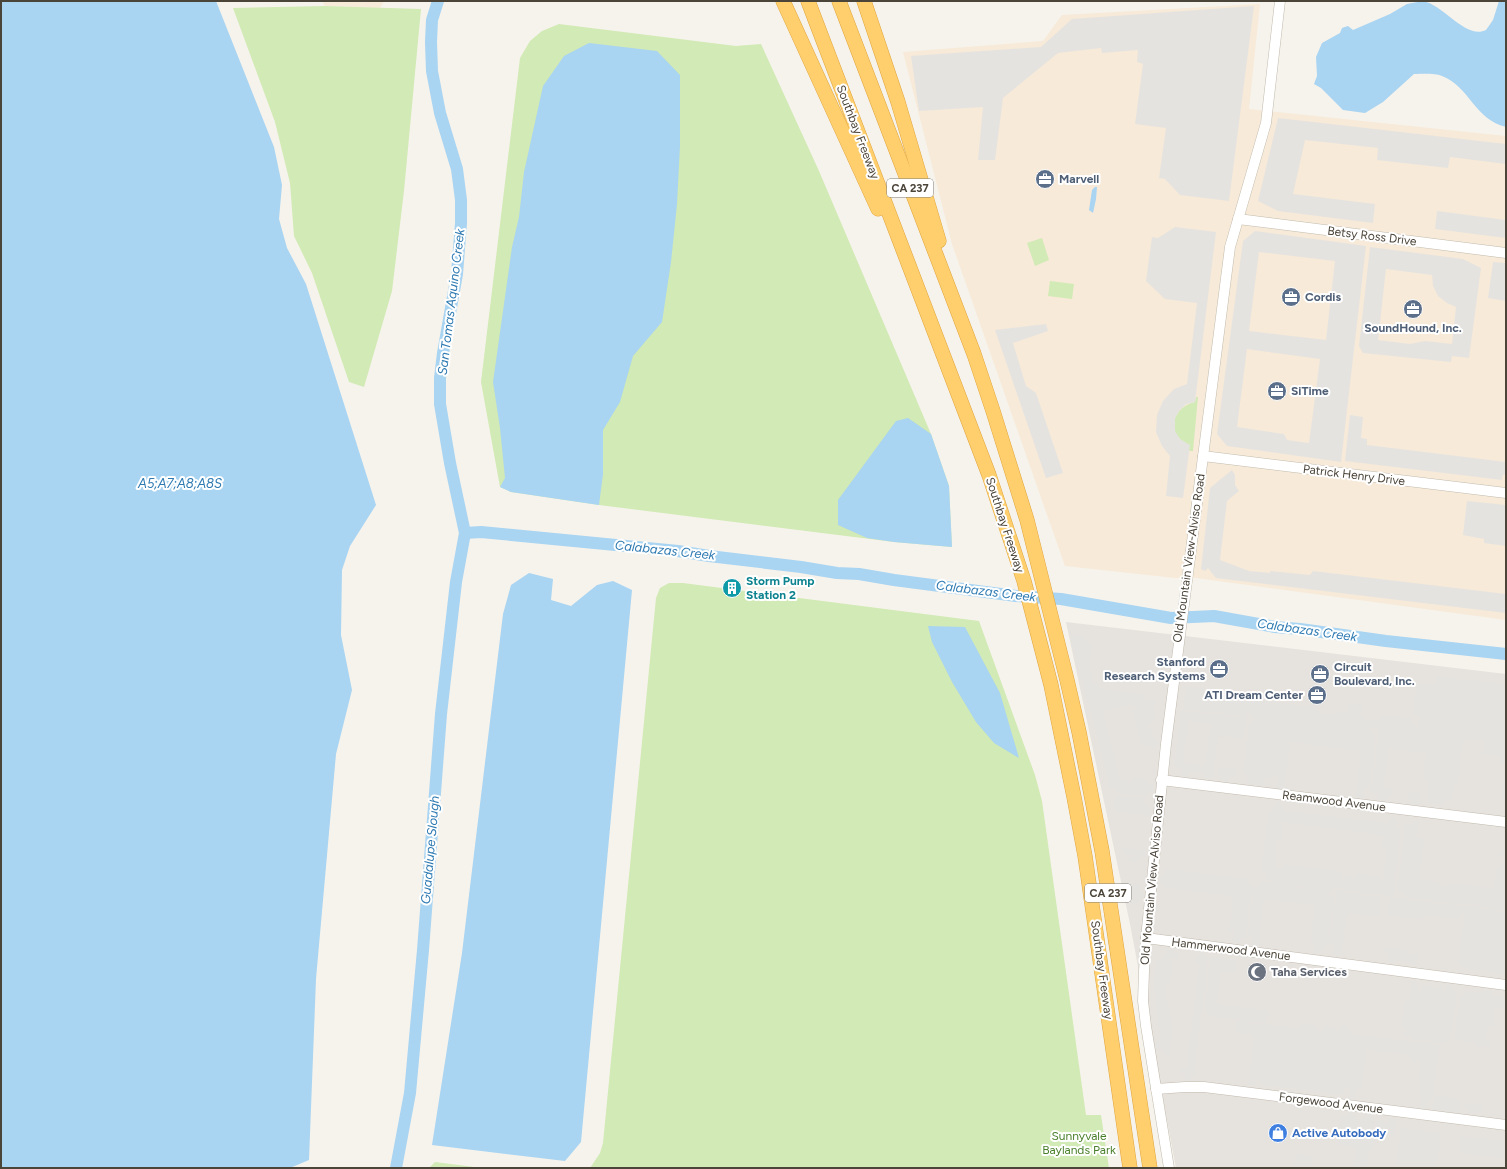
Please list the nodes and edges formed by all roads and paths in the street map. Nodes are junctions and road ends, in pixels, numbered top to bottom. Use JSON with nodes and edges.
{"nodes":[{"id":1,"x":783,"y":1,"type":"edge"},
{"id":2,"x":808,"y":1,"type":"edge"},
{"id":3,"x":839,"y":1,"type":"edge"},
{"id":4,"x":864,"y":1,"type":"edge"},
{"id":5,"x":1280,"y":1,"type":"edge"},
{"id":6,"x":1238,"y":219,"type":"junction"},
{"id":7,"x":1506,"y":253,"type":"edge"},
{"id":8,"x":926,"y":310,"type":"junction"},
{"id":9,"x":974,"y":354,"type":"junction"},
{"id":10,"x":1203,"y":456,"type":"junction"},
{"id":11,"x":1506,"y":493,"type":"edge"},
{"id":12,"x":1162,"y":780,"type":"junction"},
{"id":13,"x":1506,"y":822,"type":"edge"},
{"id":14,"x":1146,"y":938,"type":"junction"},
{"id":15,"x":1506,"y":985,"type":"edge"},
{"id":16,"x":1156,"y":1089,"type":"junction"},
{"id":17,"x":1123,"y":1125,"type":"junction"},
{"id":18,"x":1506,"y":1126,"type":"edge"},
{"id":19,"x":1126,"y":1168,"type":"edge"},
{"id":20,"x":1130,"y":1168,"type":"edge"},
{"id":21,"x":1150,"y":1168,"type":"edge"},
{"id":22,"x":1169,"y":1168,"type":"edge"}],
"edges":[{"from":1,"to":8,"type":"highway"},
{"from":2,"to":8,"type":"highway","name":"Southbay Freeway","number":"CA 237"},
{"from":3,"to":9,"type":"highway","name":"Southbay Freeway","number":"CA 237"},
{"from":4,"to":9,"type":"highway"},
{"from":5,"to":6,"type":"street","name":"Old Mountain View-Alviso Road"},
{"from":6,"to":7,"type":"street","name":"Betsy Ross Drive"},
{"from":6,"to":10,"type":"street","name":"Old Mountain View-Alviso Road"},
{"from":8,"to":17,"type":"highway","name":"Southbay Freeway","number":"CA 237"},
{"from":9,"to":21,"type":"highway","name":"Southbay Freeway","number":"CA 237"},
{"from":10,"to":11,"type":"street","name":"Patrick Henry Drive"},
{"from":10,"to":12,"type":"street","name":"Old Mountain View-Alviso Road"},
{"from":12,"to":13,"type":"street","name":"Reamwood Avenue"},
{"from":12,"to":14,"type":"street","name":"Old Mountain View-Alviso Road"},
{"from":14,"to":15,"type":"street","name":"Hammerwood Avenue"},
{"from":14,"to":16,"type":"street","name":"Old Mountain View-Alviso Road"},
{"from":16,"to":18,"type":"street","name":"Forgewood Avenue"},
{"from":16,"to":22,"type":"street","name":"Old Mountain View-Alviso Road"},
{"from":17,"to":19,"type":"highway"},
{"from":17,"to":20,"type":"highway","name":"Southbay Freeway","number":"CA 237"}]}
